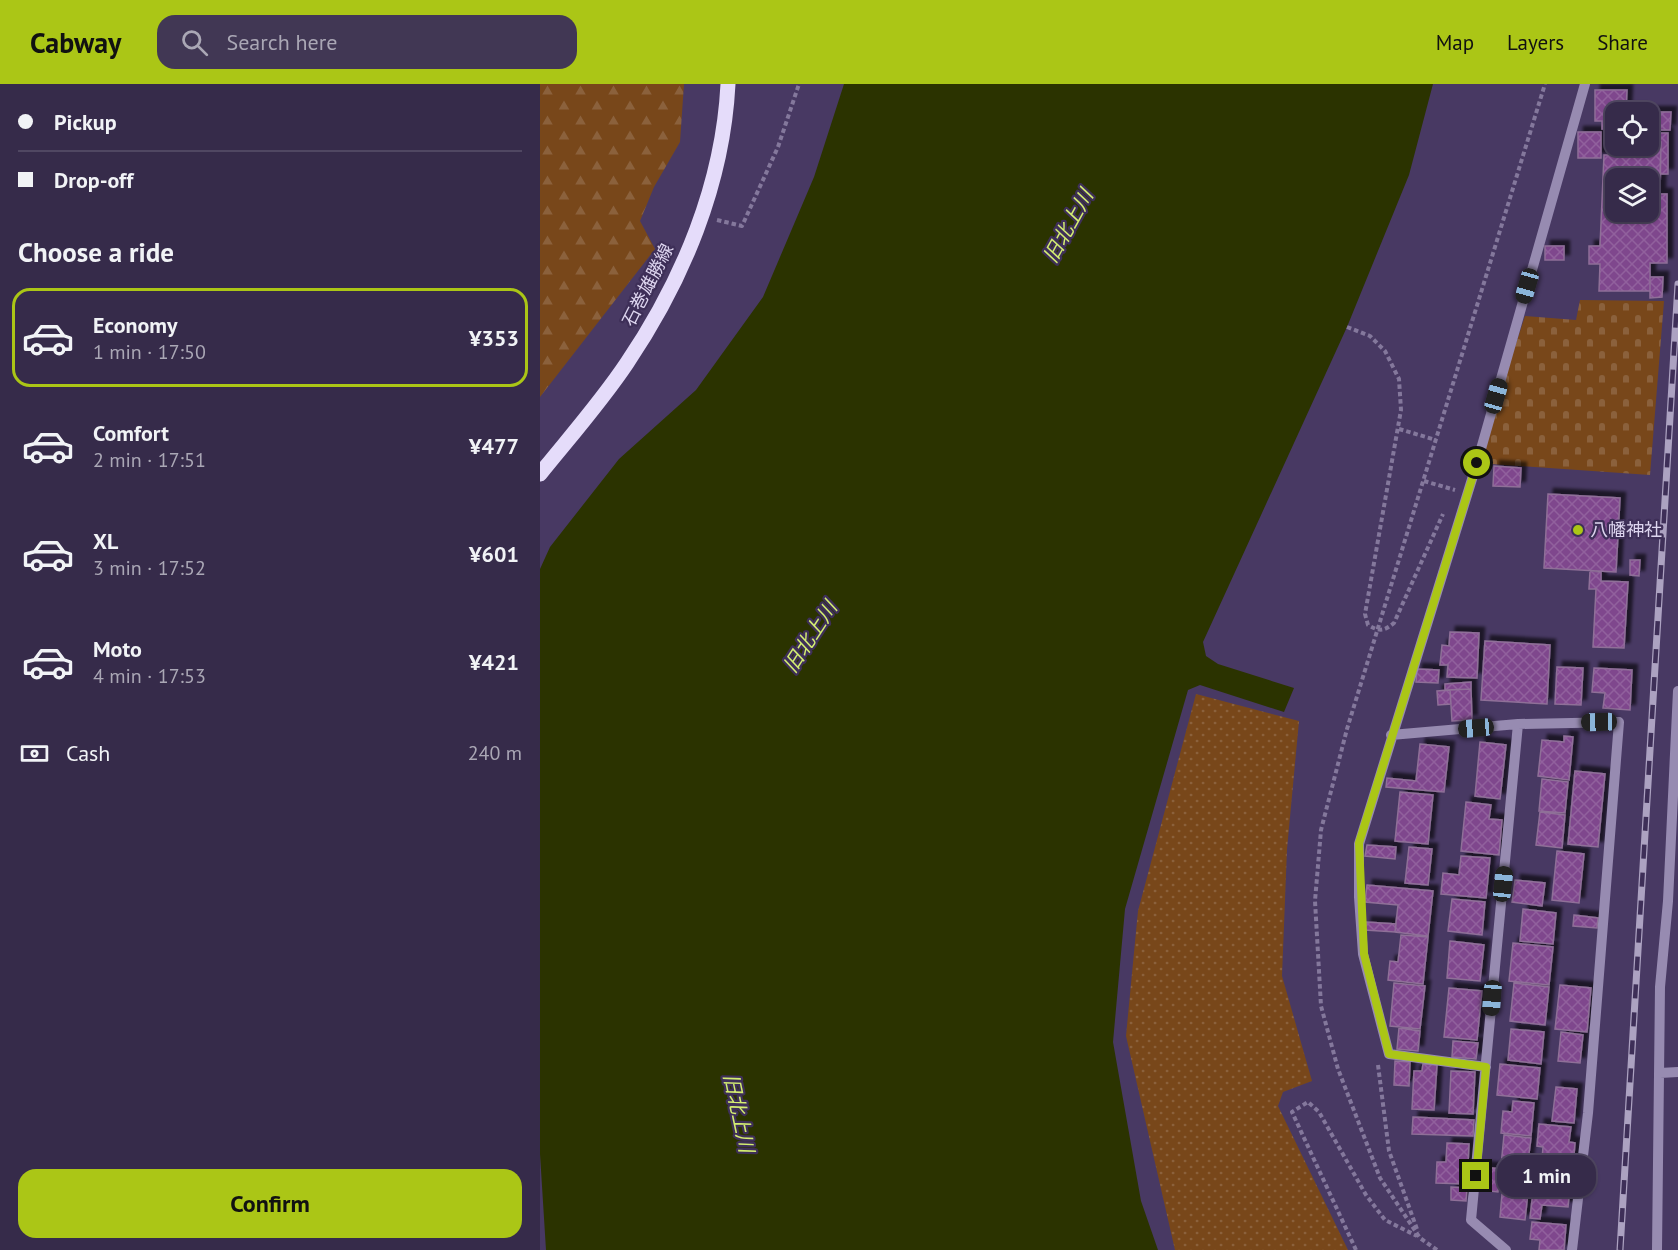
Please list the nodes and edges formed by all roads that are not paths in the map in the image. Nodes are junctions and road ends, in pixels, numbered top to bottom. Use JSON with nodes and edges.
{"nodes":[{"id":1,"x":728,"y":84,"type":"edge"},
{"id":2,"x":1585,"y":84,"type":"edge"},
{"id":3,"x":540,"y":474,"type":"edge"},
{"id":4,"x":1678,"y":691,"type":"edge"},
{"id":5,"x":1677,"y":717,"type":"edge"},
{"id":6,"x":1518,"y":724,"type":"junction"},
{"id":7,"x":1391,"y":735,"type":"junction"},
{"id":8,"x":1673,"y":901,"type":"edge"},
{"id":9,"x":1486,"y":1067,"type":"junction"},
{"id":10,"x":1678,"y":1072,"type":"edge"},
{"id":11,"x":1660,"y":1073,"type":"junction"},
{"id":12,"x":1506,"y":1250,"type":"edge"},
{"id":13,"x":1572,"y":1250,"type":"edge"},
{"id":14,"x":1657,"y":1250,"type":"edge"}],
"edges":[{"from":1,"to":3,"type":"main road","name":"石巻雄勝線"},
{"from":2,"to":7,"type":"street"},
{"from":4,"to":5,"type":"street"},
{"from":5,"to":8,"type":"street"},
{"from":6,"to":7,"type":"street"},
{"from":6,"to":9,"type":"street"},
{"from":6,"to":13,"type":"street"},
{"from":7,"to":9,"type":"street"},
{"from":8,"to":11,"type":"street"},
{"from":9,"to":12,"type":"street"},
{"from":10,"to":11,"type":"street"},
{"from":11,"to":14,"type":"street"}]}
